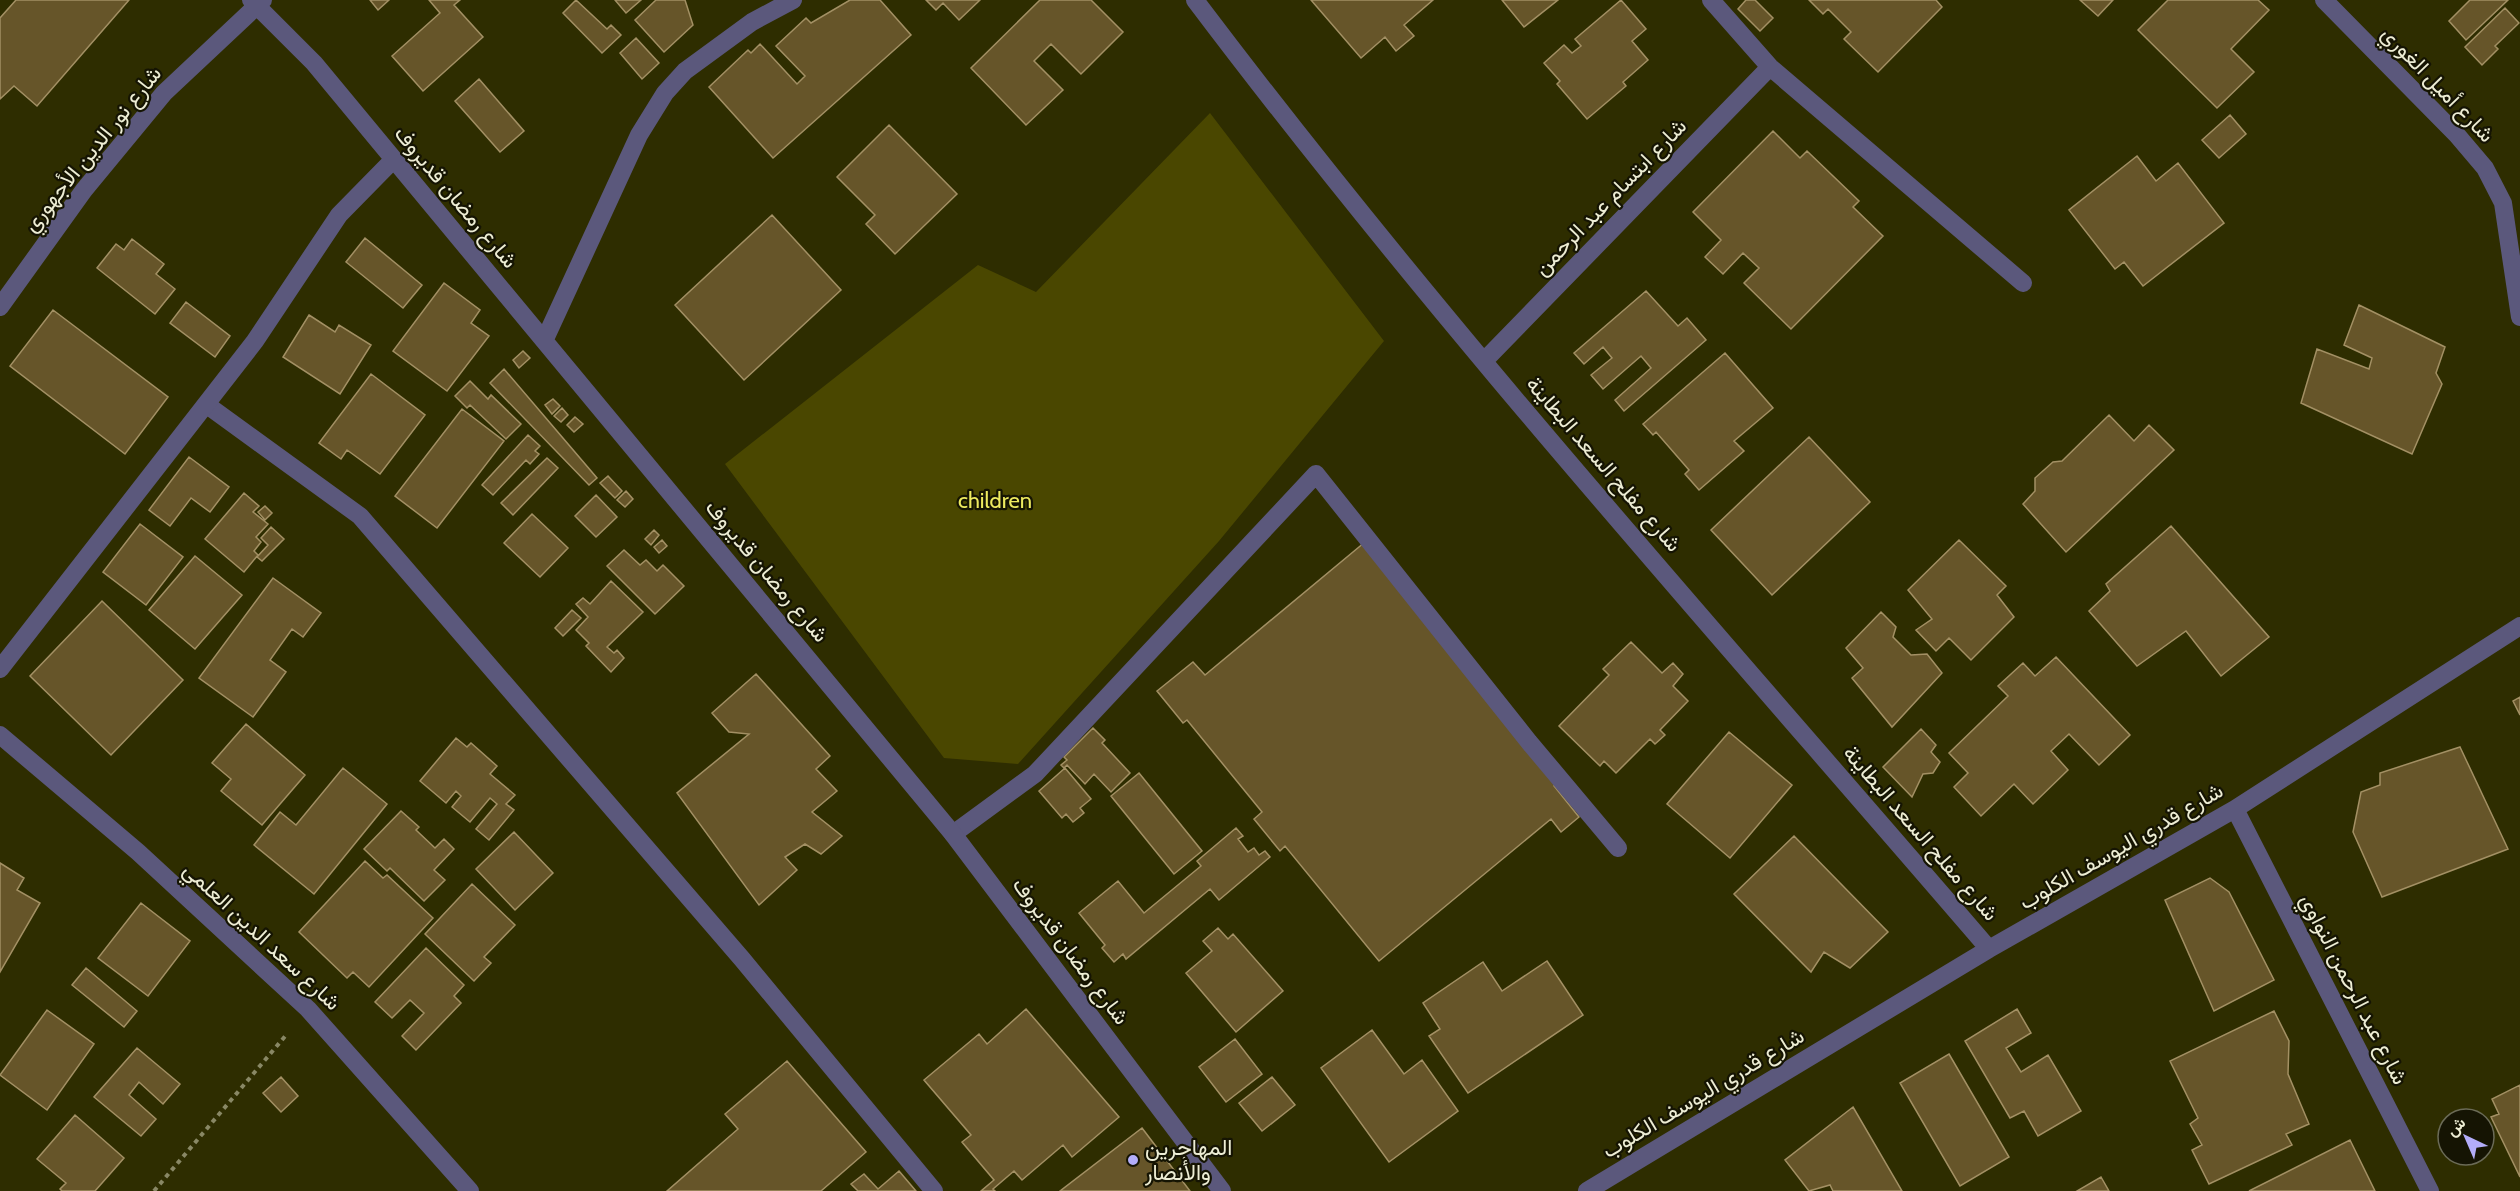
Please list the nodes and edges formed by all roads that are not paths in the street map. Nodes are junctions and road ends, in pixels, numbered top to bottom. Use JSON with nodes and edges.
{"nodes":[{"id":1,"x":793,"y":0,"type":"edge"},
{"id":2,"x":1195,"y":0,"type":"edge"},
{"id":3,"x":1711,"y":0,"type":"edge"},
{"id":4,"x":2324,"y":0,"type":"edge"},
{"id":5,"x":257,"y":2,"type":"edge"},
{"id":6,"x":1770,"y":67,"type":"junction"},
{"id":7,"x":393,"y":160,"type":"junction"},
{"id":8,"x":2022,"y":283,"type":"dead end"},
{"id":9,"x":0,"y":307,"type":"edge"},
{"id":10,"x":2520,"y":317,"type":"edge"},
{"id":11,"x":545,"y":339,"type":"junction"},
{"id":12,"x":1484,"y":361,"type":"junction"},
{"id":13,"x":207,"y":405,"type":"junction"},
{"id":14,"x":2520,"y":626,"type":"edge"},
{"id":15,"x":0,"y":669,"type":"edge"},
{"id":16,"x":0,"y":735,"type":"edge"},
{"id":17,"x":2235,"y":809,"type":"junction"},
{"id":18,"x":953,"y":834,"type":"junction"},
{"id":19,"x":1618,"y":848,"type":"dead end"},
{"id":20,"x":1989,"y":949,"type":"junction"},
{"id":21,"x":470,"y":1191,"type":"edge"},
{"id":22,"x":934,"y":1191,"type":"edge"},
{"id":23,"x":1222,"y":1191,"type":"edge"},
{"id":24,"x":1587,"y":1191,"type":"edge"},
{"id":25,"x":2430,"y":1191,"type":"edge"}],
"edges":[{"from":1,"to":11,"type":"street"},
{"from":2,"to":12,"type":"street","name":"شارع مفلح السعد البطاينة"},
{"from":3,"to":6,"type":"street"},
{"from":4,"to":10,"type":"street","name":"شارع أميل الغوري"},
{"from":5,"to":7,"type":"street","name":"شارع رمضان قديروف"},
{"from":5,"to":9,"type":"street","name":"شارع نور الدين الأجهوري"},
{"from":6,"to":8,"type":"street"},
{"from":6,"to":12,"type":"street","name":"شارع ابتسام عبد الرحمن"},
{"from":7,"to":11,"type":"street","name":"شارع رمضان قديروف"},
{"from":7,"to":13,"type":"street"},
{"from":11,"to":18,"type":"street","name":"شارع رمضان قديروف"},
{"from":12,"to":20,"type":"street","name":"شارع مفلح السعد البطاينة"},
{"from":13,"to":15,"type":"street"},
{"from":13,"to":22,"type":"street"},
{"from":14,"to":17,"type":"street","name":"شارع قدري اليوسف الكلوب"},
{"from":16,"to":21,"type":"street","name":"شارع سعد الدين العلمي"},
{"from":17,"to":20,"type":"street","name":"شارع قدري اليوسف الكلوب"},
{"from":17,"to":25,"type":"street","name":"شارع عبد الرحمن النواوي"},
{"from":18,"to":19,"type":"street"},
{"from":18,"to":23,"type":"street","name":"شارع رمضان قديروف"},
{"from":20,"to":24,"type":"street","name":"شارع قدري اليوسف الكلوب"}]}
